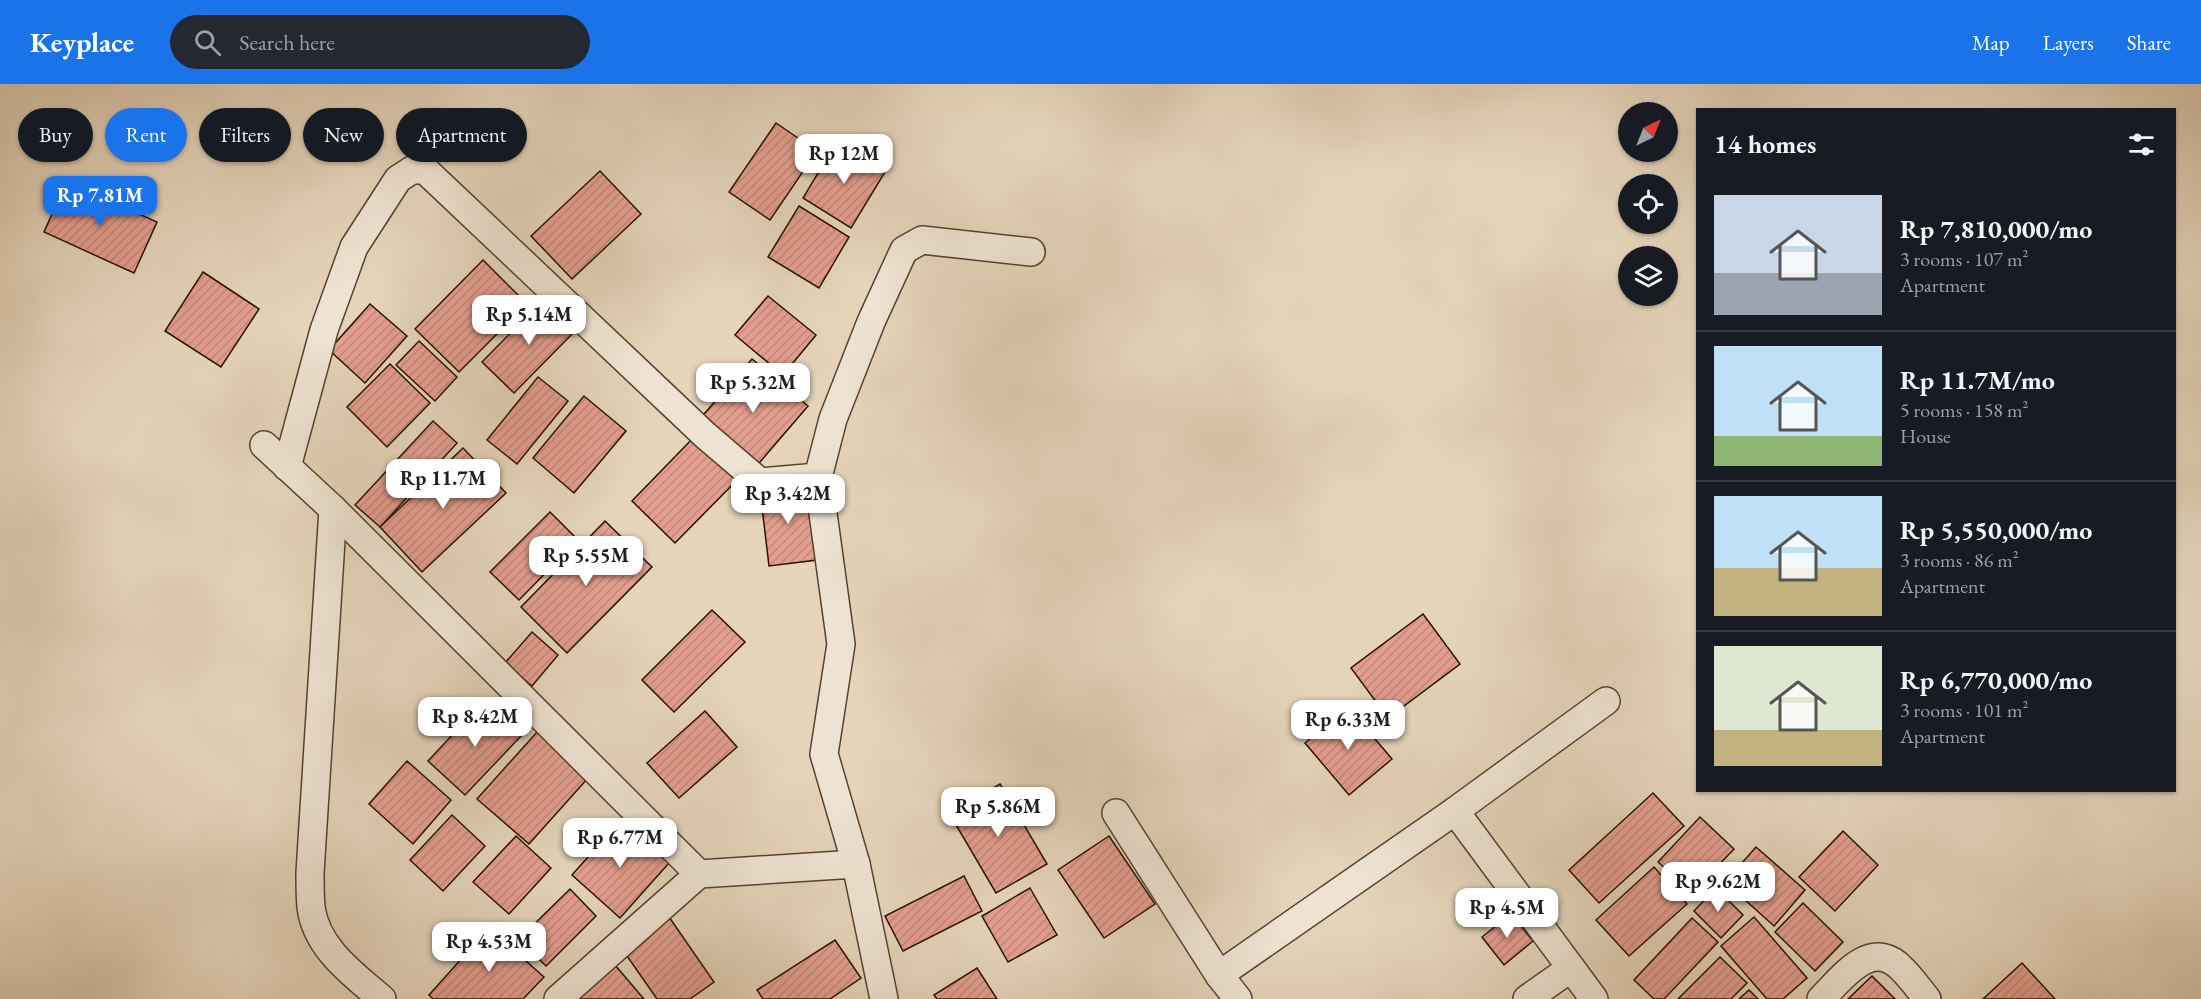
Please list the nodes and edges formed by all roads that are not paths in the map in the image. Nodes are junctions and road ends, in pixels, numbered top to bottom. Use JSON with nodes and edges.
{"nodes":[{"id":1,"x":1031,"y":252,"type":"dead end"},
{"id":2,"x":264,"y":445,"type":"dead end"},
{"id":3,"x":287,"y":467,"type":"junction"},
{"id":4,"x":818,"y":477,"type":"junction"},
{"id":5,"x":333,"y":509,"type":"junction"},
{"id":6,"x":1606,"y":701,"type":"dead end"},
{"id":7,"x":1455,"y":811,"type":"junction"},
{"id":8,"x":1116,"y":813,"type":"dead end"},
{"id":9,"x":856,"y":864,"type":"junction"},
{"id":10,"x":699,"y":873,"type":"junction"},
{"id":11,"x":1571,"y":968,"type":"junction"},
{"id":12,"x":1219,"y":975,"type":"junction"},
{"id":13,"x":382,"y":999,"type":"edge"},
{"id":14,"x":558,"y":999,"type":"edge"},
{"id":15,"x":884,"y":999,"type":"edge"},
{"id":16,"x":1238,"y":999,"type":"edge"},
{"id":17,"x":1527,"y":999,"type":"edge"},
{"id":18,"x":1594,"y":999,"type":"edge"},
{"id":19,"x":1821,"y":999,"type":"edge"},
{"id":20,"x":1927,"y":999,"type":"edge"}],
"edges":[{"from":1,"to":4,"type":"street"},
{"from":2,"to":3,"type":"street"},
{"from":3,"to":4,"type":"street"},
{"from":3,"to":5,"type":"street"},
{"from":4,"to":9,"type":"street"},
{"from":5,"to":10,"type":"street"},
{"from":5,"to":13,"type":"street"},
{"from":6,"to":7,"type":"street"},
{"from":7,"to":11,"type":"street"},
{"from":7,"to":12,"type":"street"},
{"from":8,"to":12,"type":"street"},
{"from":9,"to":10,"type":"street"},
{"from":9,"to":15,"type":"street"},
{"from":10,"to":14,"type":"street"},
{"from":11,"to":17,"type":"street"},
{"from":11,"to":18,"type":"street"},
{"from":12,"to":16,"type":"street"},
{"from":19,"to":20,"type":"street"}]}
